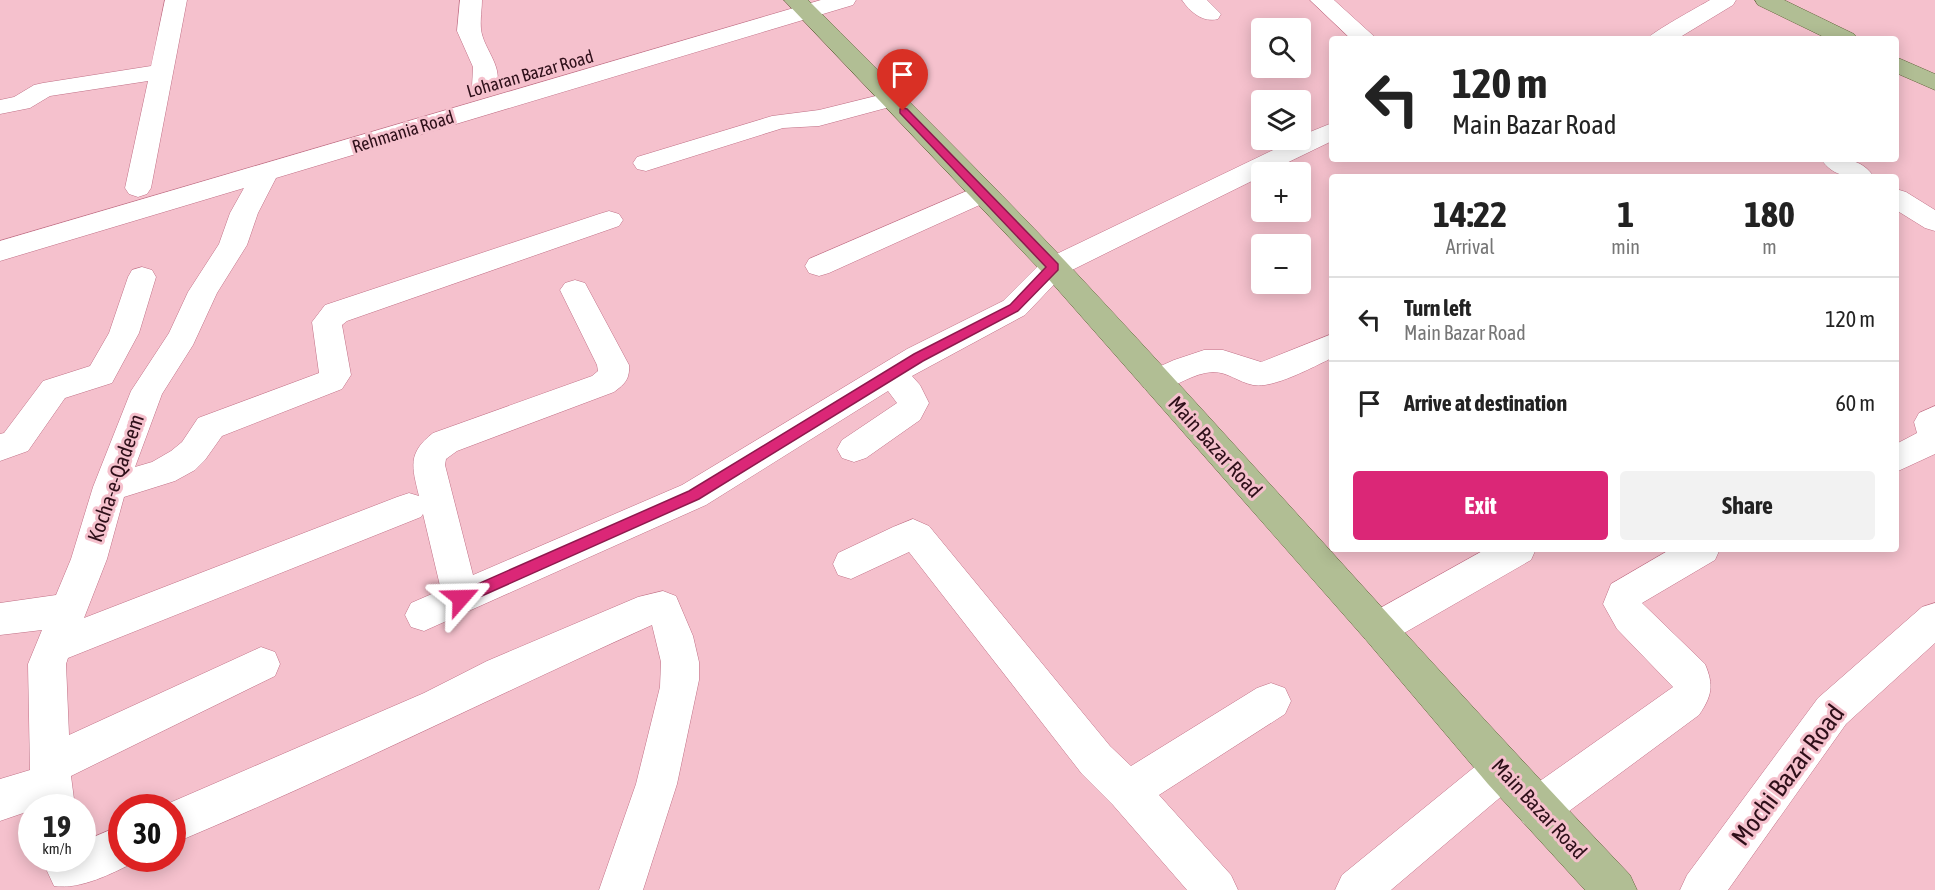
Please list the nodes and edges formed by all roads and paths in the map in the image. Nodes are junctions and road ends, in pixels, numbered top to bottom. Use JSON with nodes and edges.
{"nodes":[{"id":1,"x":176,"y":0,"type":"edge"},
{"id":2,"x":471,"y":0,"type":"edge"},
{"id":3,"x":845,"y":0,"type":"edge"},
{"id":4,"x":1321,"y":0,"type":"edge"},
{"id":5,"x":1725,"y":0,"type":"edge"},
{"id":6,"x":1766,"y":0,"type":"edge"},
{"id":7,"x":794,"y":4,"type":"edge"},
{"id":8,"x":1362,"y":36,"type":"edge"},
{"id":9,"x":1665,"y":36,"type":"edge"},
{"id":10,"x":1840,"y":36,"type":"edge"},
{"id":11,"x":1899,"y":65,"type":"edge"},
{"id":12,"x":162,"y":71,"type":"junction"},
{"id":13,"x":1935,"y":83,"type":"edge"},
{"id":14,"x":484,"y":87,"type":"junction"},
{"id":15,"x":892,"y":99,"type":"junction"},
{"id":16,"x":0,"y":107,"type":"edge"},
{"id":17,"x":1329,"y":132,"type":"edge"},
{"id":18,"x":1838,"y":162,"type":"edge"},
{"id":19,"x":646,"y":163,"type":"dead end"},
{"id":20,"x":265,"y":173,"type":"junction"},
{"id":21,"x":1856,"y":174,"type":"edge"},
{"id":22,"x":138,"y":188,"type":"junction"},
{"id":23,"x":983,"y":193,"type":"junction"},
{"id":24,"x":1899,"y":200,"type":"edge"},
{"id":25,"x":609,"y":220,"type":"dead end"},
{"id":26,"x":1935,"y":222,"type":"edge"},
{"id":27,"x":0,"y":228,"type":"edge"},
{"id":28,"x":0,"y":251,"type":"edge"},
{"id":29,"x":819,"y":266,"type":"dead end"},
{"id":30,"x":1053,"y":267,"type":"junction"},
{"id":31,"x":142,"y":277,"type":"dead end"},
{"id":32,"x":575,"y":290,"type":"dead end"},
{"id":33,"x":1329,"y":346,"type":"edge"},
{"id":34,"x":892,"y":374,"type":"junction"},
{"id":35,"x":1156,"y":381,"type":"junction"},
{"id":36,"x":1935,"y":419,"type":"edge"},
{"id":37,"x":0,"y":448,"type":"edge"},
{"id":38,"x":855,"y":449,"type":"dead end"},
{"id":39,"x":1899,"y":457,"type":"edge"},
{"id":40,"x":110,"y":487,"type":"junction"},
{"id":41,"x":409,"y":507,"type":"dead end"},
{"id":42,"x":1513,"y":552,"type":"edge"},
{"id":43,"x":1697,"y":552,"type":"edge"},
{"id":44,"x":851,"y":564,"type":"dead end"},
{"id":45,"x":461,"y":598,"type":"junction"},
{"id":46,"x":68,"y":610,"type":"junction"},
{"id":47,"x":424,"y":615,"type":"dead end"},
{"id":48,"x":1935,"y":618,"type":"edge"},
{"id":49,"x":0,"y":619,"type":"edge"},
{"id":50,"x":1379,"y":628,"type":"junction"},
{"id":51,"x":53,"y":647,"type":"junction"},
{"id":52,"x":261,"y":664,"type":"dead end"},
{"id":53,"x":1271,"y":701,"type":"dead end"},
{"id":54,"x":1502,"y":770,"type":"junction"},
{"id":55,"x":52,"y":785,"type":"edge"},
{"id":56,"x":1128,"y":791,"type":"junction"},
{"id":57,"x":0,"y":800,"type":"edge"},
{"id":58,"x":1538,"y":808,"type":"junction"},
{"id":59,"x":186,"y":817,"type":"edge"},
{"id":60,"x":108,"y":853,"type":"edge"},
{"id":61,"x":69,"y":873,"type":"edge"},
{"id":62,"x":621,"y":890,"type":"edge"},
{"id":63,"x":1216,"y":890,"type":"edge"},
{"id":64,"x":1358,"y":890,"type":"edge"},
{"id":65,"x":1616,"y":890,"type":"edge"},
{"id":66,"x":1702,"y":890,"type":"edge"}],
"edges":[{"from":1,"to":12,"type":"street"},
{"from":2,"to":14,"type":"street"},
{"from":3,"to":7,"type":"street","name":"Loharan Bazar Road"},
{"from":4,"to":8,"type":"street"},
{"from":5,"to":9,"type":"street"},
{"from":6,"to":10,"type":"main road"},
{"from":7,"to":14,"type":"street","name":"Loharan Bazar Road"},
{"from":7,"to":15,"type":"main road","name":"Main Bazar Road"},
{"from":7,"to":20,"type":"street","name":"Rehmania Road"},
{"from":11,"to":13,"type":"main road"},
{"from":12,"to":16,"type":"street"},
{"from":12,"to":22,"type":"street"},
{"from":14,"to":22,"type":"street","name":"Loharan Bazar Road"},
{"from":15,"to":19,"type":"street"},
{"from":15,"to":23,"type":"main road","name":"Main Bazar Road"},
{"from":17,"to":30,"type":"street"},
{"from":18,"to":21,"type":"street"},
{"from":20,"to":28,"type":"street","name":"Rehmania Road"},
{"from":20,"to":40,"type":"street","name":"Kocha-e-Qadeem"},
{"from":22,"to":27,"type":"street","name":"Loharan Bazar Road"},
{"from":23,"to":29,"type":"street"},
{"from":23,"to":30,"type":"main road","name":"Main Bazar Road"},
{"from":24,"to":26,"type":"street"},
{"from":25,"to":40,"type":"street"},
{"from":30,"to":34,"type":"street"},
{"from":30,"to":35,"type":"main road","name":"Main Bazar Road"},
{"from":31,"to":37,"type":"street"},
{"from":32,"to":45,"type":"street"},
{"from":33,"to":35,"type":"street"},
{"from":34,"to":38,"type":"street"},
{"from":34,"to":45,"type":"street"},
{"from":35,"to":50,"type":"main road","name":"Main Bazar Road"},
{"from":36,"to":39,"type":"street"},
{"from":40,"to":46,"type":"street","name":"Kocha-e-Qadeem"},
{"from":41,"to":51,"type":"street"},
{"from":42,"to":50,"type":"street"},
{"from":43,"to":58,"type":"street"},
{"from":44,"to":56,"type":"street"},
{"from":45,"to":47,"type":"street"},
{"from":46,"to":49,"type":"street"},
{"from":46,"to":51,"type":"street","name":"Kocha-e-Qadeem"},
{"from":48,"to":66,"type":"street","name":"Mochi Bazar Road"},
{"from":50,"to":54,"type":"main road","name":"Main Bazar Road"},
{"from":51,"to":55,"type":"street","name":"Kocha-e-Qadeem"},
{"from":52,"to":55,"type":"street"},
{"from":53,"to":56,"type":"street"},
{"from":54,"to":58,"type":"main road","name":"Main Bazar Road"},
{"from":54,"to":64,"type":"street"},
{"from":55,"to":57,"type":"street"},
{"from":56,"to":63,"type":"street"},
{"from":58,"to":65,"type":"main road","name":"Main Bazar Road"},
{"from":59,"to":62,"type":"street"},
{"from":60,"to":61,"type":"street"}]}
